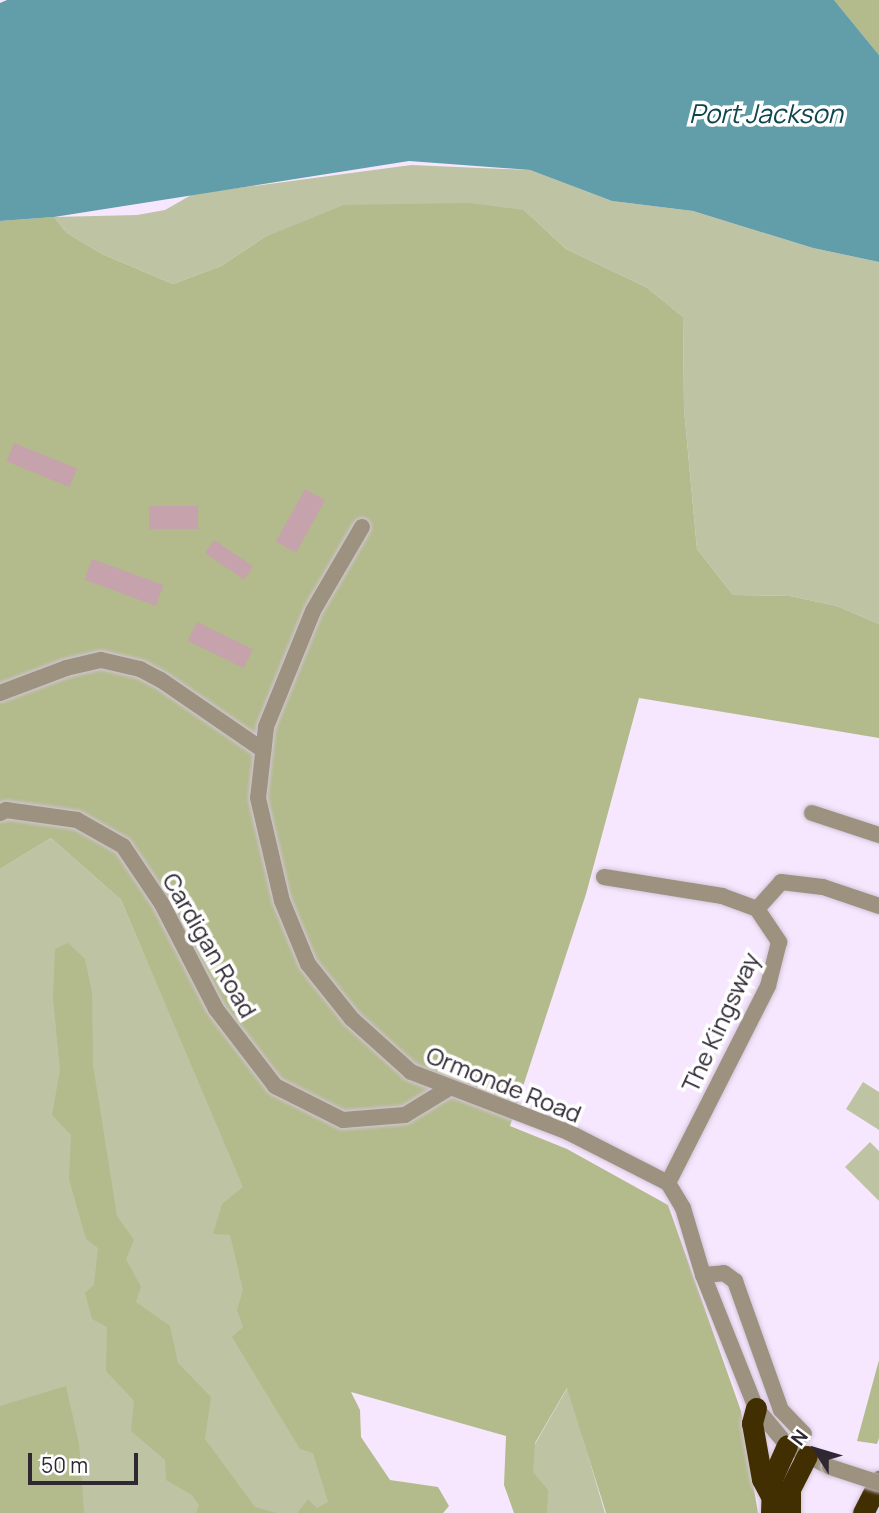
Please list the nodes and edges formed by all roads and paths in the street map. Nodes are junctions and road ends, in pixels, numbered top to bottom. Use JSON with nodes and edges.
{"nodes":[{"id":1,"x":362,"y":527,"type":"dead end"},
{"id":2,"x":0,"y":693,"type":"edge"},
{"id":3,"x":263,"y":750,"type":"junction"},
{"id":4,"x":0,"y":813,"type":"edge"},
{"id":5,"x":812,"y":813,"type":"dead end"},
{"id":6,"x":879,"y":835,"type":"edge"},
{"id":7,"x":604,"y":877,"type":"dead end"},
{"id":8,"x":879,"y":906,"type":"edge"},
{"id":9,"x":757,"y":909,"type":"junction"},
{"id":10,"x":449,"y":1088,"type":"junction"},
{"id":11,"x":668,"y":1183,"type":"junction"},
{"id":12,"x":704,"y":1275,"type":"junction"},
{"id":13,"x":756,"y":1408,"type":"junction"},
{"id":14,"x":795,"y":1439,"type":"junction"},
{"id":15,"x":807,"y":1456,"type":"junction"},
{"id":16,"x":879,"y":1482,"type":"edge"},
{"id":17,"x":771,"y":1504,"type":"edge"},
{"id":18,"x":790,"y":1513,"type":"edge"},
{"id":19,"x":863,"y":1513,"type":"edge"}],
"edges":[{"from":1,"to":3,"type":"street","name":"Ormonde Road"},
{"from":2,"to":3,"type":"street"},
{"from":3,"to":10,"type":"street","name":"Ormonde Road"},
{"from":4,"to":10,"type":"street","name":"Cardigan Road"},
{"from":5,"to":6,"type":"street"},
{"from":7,"to":9,"type":"street"},
{"from":8,"to":9,"type":"street"},
{"from":9,"to":11,"type":"street","name":"The Kingsway"},
{"from":10,"to":11,"type":"street","name":"Ormonde Road"},
{"from":11,"to":12,"type":"street"},
{"from":12,"to":13,"type":"street"},
{"from":12,"to":14,"type":"street"},
{"from":13,"to":14,"type":"street"},
{"from":13,"to":17,"type":"highway"},
{"from":14,"to":15,"type":"street"},
{"from":14,"to":17,"type":"highway"},
{"from":15,"to":16,"type":"street","bridge":true},
{"from":15,"to":18,"type":"highway"},
{"from":16,"to":19,"type":"highway"}]}
